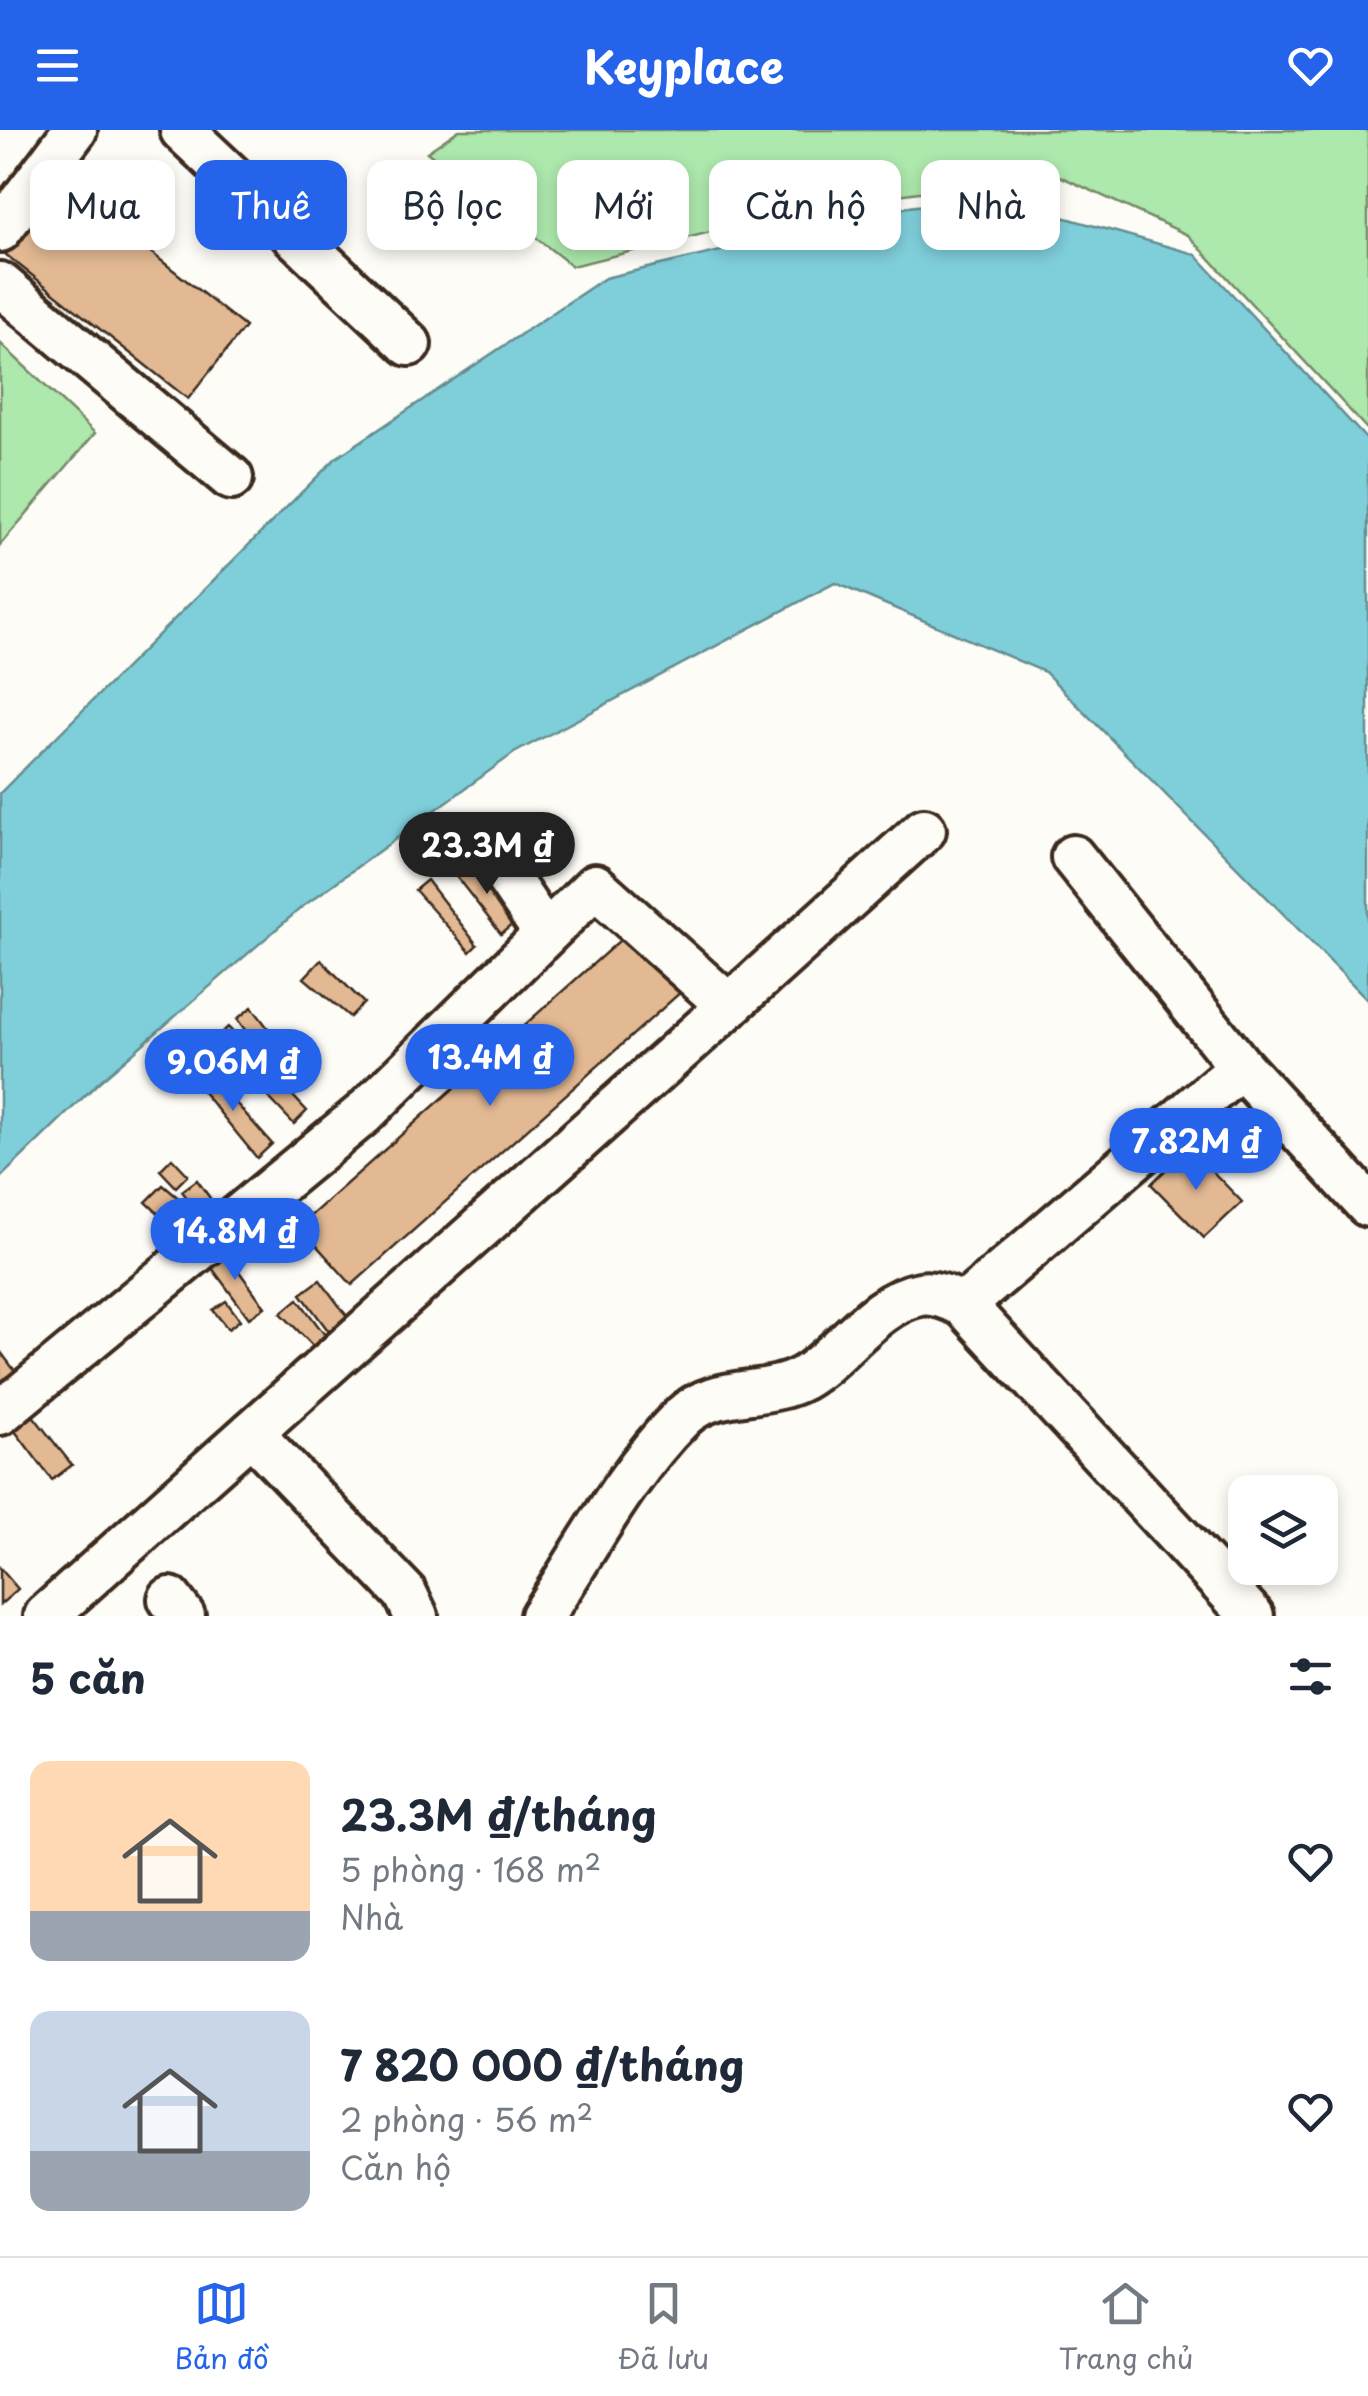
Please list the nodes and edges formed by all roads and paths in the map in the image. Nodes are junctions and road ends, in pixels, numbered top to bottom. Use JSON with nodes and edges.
{"nodes":[{"id":1,"x":75,"y":130,"type":"edge"},
{"id":2,"x":182,"y":130,"type":"edge"},
{"id":3,"x":0,"y":230,"type":"edge"},
{"id":4,"x":0,"y":284,"type":"edge"},
{"id":5,"x":410,"y":344,"type":"dead end"},
{"id":6,"x":231,"y":478,"type":"dead end"},
{"id":7,"x":924,"y":830,"type":"dead end"},
{"id":8,"x":483,"y":842,"type":"dead end"},
{"id":9,"x":1072,"y":857,"type":"dead end"},
{"id":10,"x":545,"y":932,"type":"junction"},
{"id":11,"x":729,"y":1006,"type":"junction"},
{"id":12,"x":1242,"y":1067,"type":"junction"},
{"id":13,"x":1368,"y":1205,"type":"edge"},
{"id":14,"x":964,"y":1304,"type":"junction"},
{"id":15,"x":0,"y":1414,"type":"edge"},
{"id":16,"x":251,"y":1432,"type":"junction"},
{"id":17,"x":399,"y":1608,"type":"edge"},
{"id":18,"x":46,"y":1616,"type":"edge"},
{"id":19,"x":542,"y":1616,"type":"edge"},
{"id":20,"x":1252,"y":1616,"type":"edge"}],
"edges":[{"from":1,"to":3,"type":"street"},
{"from":2,"to":5,"type":"street"},
{"from":4,"to":6,"type":"street"},
{"from":7,"to":11,"type":"street"},
{"from":8,"to":10,"type":"street"},
{"from":9,"to":12,"type":"street"},
{"from":10,"to":11,"type":"street"},
{"from":10,"to":15,"type":"street"},
{"from":11,"to":16,"type":"street"},
{"from":12,"to":13,"type":"street"},
{"from":12,"to":14,"type":"street"},
{"from":14,"to":19,"type":"street"},
{"from":14,"to":20,"type":"street"},
{"from":16,"to":17,"type":"street"},
{"from":16,"to":18,"type":"street"}]}
